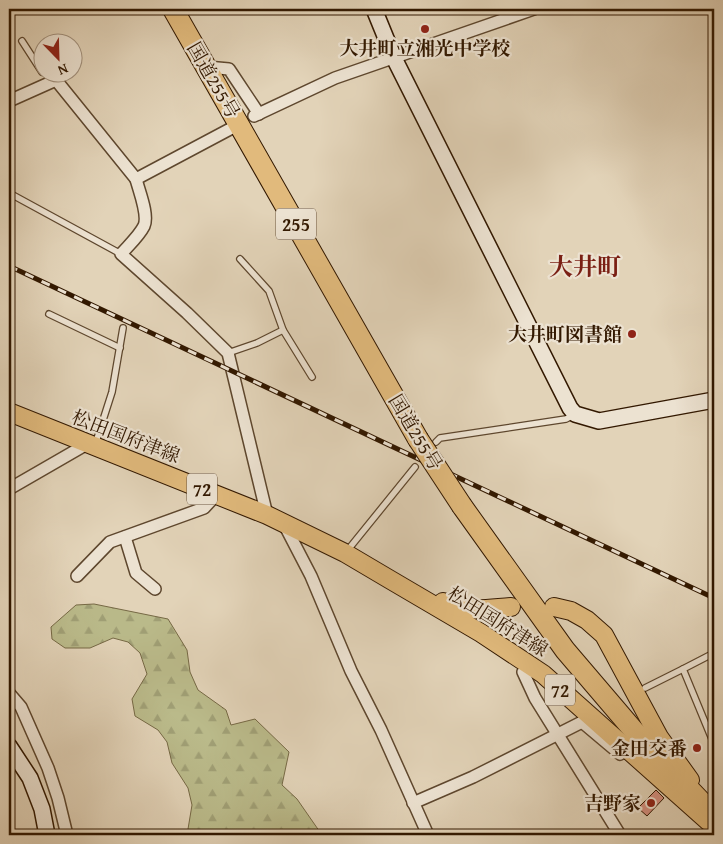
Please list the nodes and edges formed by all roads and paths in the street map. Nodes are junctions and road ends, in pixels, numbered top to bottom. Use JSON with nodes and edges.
{"nodes":[{"id":1,"x":173,"y":9,"type":"edge"},
{"id":2,"x":374,"y":9,"type":"edge"},
{"id":3,"x":534,"y":9,"type":"edge"},
{"id":4,"x":22,"y":41,"type":"dead end"},
{"id":5,"x":32,"y":56,"type":"edge"},
{"id":6,"x":394,"y":58,"type":"junction"},
{"id":7,"x":207,"y":67,"type":"junction"},
{"id":8,"x":50,"y":83,"type":"joint"},
{"id":9,"x":9,"y":101,"type":"edge"},
{"id":10,"x":232,"y":128,"type":"dead end"},
{"id":11,"x":136,"y":179,"type":"junction"},
{"id":12,"x":9,"y":193,"type":"edge"},
{"id":13,"x":121,"y":254,"type":"junction"},
{"id":14,"x":240,"y":259,"type":"dead end"},
{"id":15,"x":49,"y":314,"type":"dead end"},
{"id":16,"x":123,"y":328,"type":"dead end"},
{"id":17,"x":283,"y":330,"type":"junction"},
{"id":18,"x":120,"y":348,"type":"junction"},
{"id":19,"x":228,"y":352,"type":"junction"},
{"id":20,"x":312,"y":377,"type":"dead end"},
{"id":21,"x":714,"y":400,"type":"edge"},
{"id":22,"x":9,"y":412,"type":"edge"},
{"id":23,"x":575,"y":414,"type":"junction"},
{"id":24,"x":427,"y":440,"type":"junction"},
{"id":25,"x":91,"y":445,"type":"junction"},
{"id":26,"x":415,"y":467,"type":"dead end"},
{"id":27,"x":9,"y":489,"type":"edge"},
{"id":28,"x":216,"y":494,"type":"junction"},
{"id":29,"x":267,"y":515,"type":"junction"},
{"id":30,"x":283,"y":523,"type":"junction"},
{"id":31,"x":125,"y":537,"type":"junction"},
{"id":32,"x":345,"y":553,"type":"junction"},
{"id":33,"x":77,"y":576,"type":"dead end"},
{"id":34,"x":389,"y":579,"type":"junction"},
{"id":35,"x":155,"y":589,"type":"dead end"},
{"id":36,"x":510,"y":607,"type":"dead end"},
{"id":37,"x":554,"y":607,"type":"dead end"},
{"id":38,"x":714,"y":653,"type":"edge"},
{"id":39,"x":684,"y":669,"type":"junction"},
{"id":40,"x":522,"y":672,"type":"dead end"},
{"id":41,"x":644,"y":688,"type":"dead end"},
{"id":42,"x":9,"y":693,"type":"edge"},
{"id":43,"x":559,"y":734,"type":"junction"},
{"id":44,"x":714,"y":744,"type":"edge"},
{"id":45,"x":9,"y":746,"type":"edge"},
{"id":46,"x":627,"y":749,"type":"junction"},
{"id":47,"x":412,"y":803,"type":"junction"},
{"id":48,"x":714,"y":815,"type":"edge"},
{"id":49,"x":714,"y":824,"type":"edge"},
{"id":50,"x":47,"y":835,"type":"edge"},
{"id":51,"x":67,"y":835,"type":"edge"},
{"id":52,"x":428,"y":835,"type":"edge"},
{"id":53,"x":620,"y":835,"type":"edge"}],
"edges":[{"from":1,"to":7,"type":"highway","name":"国道255号","number":"255"},
{"from":2,"to":6,"type":"street"},
{"from":3,"to":6,"type":"street"},
{"from":4,"to":5,"type":"lane"},
{"from":6,"to":7,"type":"street"},
{"from":6,"to":23,"type":"street"},
{"from":7,"to":24,"type":"highway","name":"国道255号","number":"255"},
{"from":8,"to":9,"type":"street"},
{"from":8,"to":11,"type":"street"},
{"from":10,"to":11,"type":"street"},
{"from":11,"to":13,"type":"street"},
{"from":12,"to":13,"type":"lane"},
{"from":13,"to":19,"type":"street"},
{"from":14,"to":17,"type":"lane"},
{"from":15,"to":18,"type":"lane"},
{"from":16,"to":18,"type":"lane"},
{"from":17,"to":19,"type":"lane"},
{"from":17,"to":20,"type":"lane"},
{"from":18,"to":25,"type":"lane"},
{"from":19,"to":29,"type":"street"},
{"from":21,"to":23,"type":"street"},
{"from":22,"to":25,"type":"main road","name":"松田国府津線","number":"72"},
{"from":23,"to":24,"type":"lane"},
{"from":24,"to":48,"type":"highway","name":"国道255号","number":"255","bridge":true},
{"from":25,"to":27,"type":"street"},
{"from":25,"to":28,"type":"main road","name":"松田国府津線","number":"72"},
{"from":26,"to":32,"type":"lane"},
{"from":28,"to":29,"type":"main road","name":"松田国府津線","number":"72"},
{"from":28,"to":31,"type":"street"},
{"from":29,"to":30,"type":"main road","name":"松田国府津線","number":"72"},
{"from":30,"to":32,"type":"main road","name":"松田国府津線","number":"72"},
{"from":30,"to":47,"type":"street"},
{"from":31,"to":33,"type":"street"},
{"from":31,"to":35,"type":"street"},
{"from":32,"to":34,"type":"main road","name":"松田国府津線","number":"72"},
{"from":34,"to":36,"type":"main road","name":"松田国府津線","number":"72"},
{"from":34,"to":46,"type":"main road","name":"松田国府津線","number":"72"},
{"from":37,"to":48,"type":"main road"},
{"from":38,"to":39,"type":"lane"},
{"from":39,"to":41,"type":"lane"},
{"from":39,"to":44,"type":"lane"},
{"from":40,"to":43,"type":"street"},
{"from":42,"to":51,"type":"street"},
{"from":43,"to":46,"type":"street"},
{"from":43,"to":47,"type":"street"},
{"from":43,"to":53,"type":"street"},
{"from":45,"to":50,"type":"street"},
{"from":46,"to":49,"type":"main road","name":"松田国府津線","number":"72"},
{"from":47,"to":52,"type":"street"}]}
